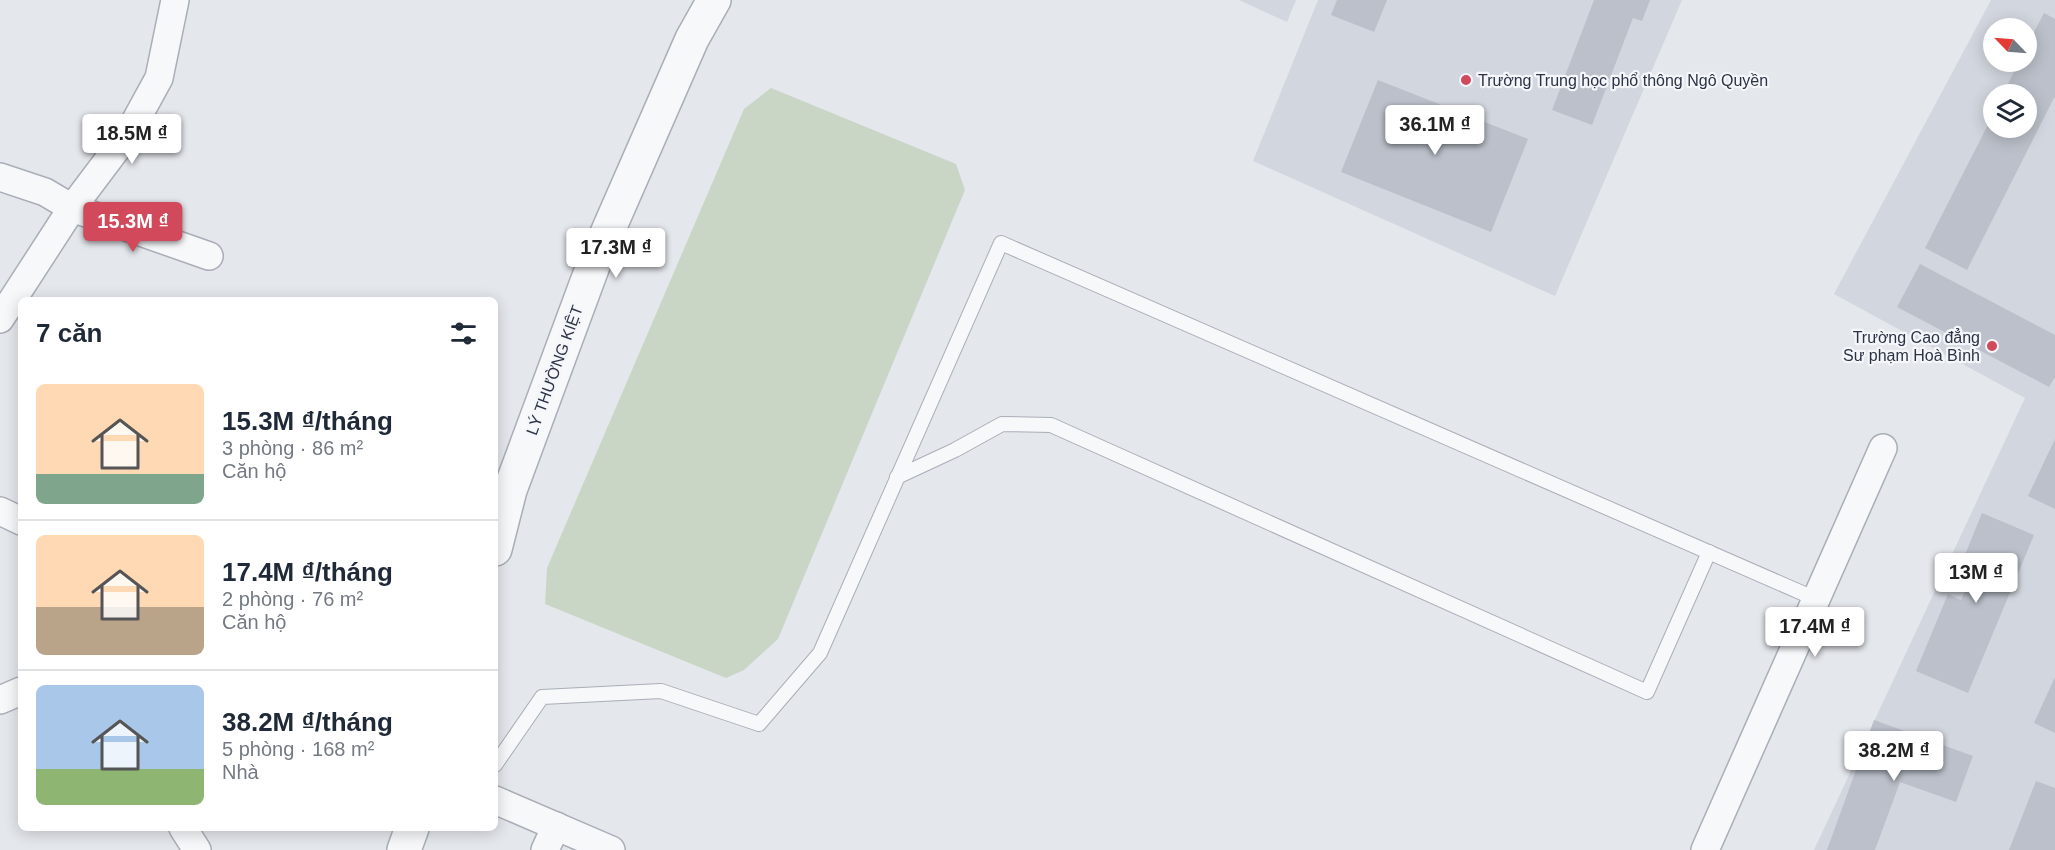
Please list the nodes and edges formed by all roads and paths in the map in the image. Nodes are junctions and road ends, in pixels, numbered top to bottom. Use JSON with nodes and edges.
{"nodes":[{"id":1,"x":175,"y":0,"type":"edge"},
{"id":2,"x":714,"y":0,"type":"edge"},
{"id":3,"x":0,"y":177,"type":"edge"},
{"id":4,"x":72,"y":208,"type":"junction"},
{"id":5,"x":209,"y":256,"type":"dead end"},
{"id":6,"x":0,"y":319,"type":"edge"},
{"id":7,"x":1882,"y":448,"type":"dead end"},
{"id":8,"x":897,"y":477,"type":"junction"},
{"id":9,"x":502,"y":493,"type":"edge"},
{"id":10,"x":0,"y":512,"type":"edge"},
{"id":11,"x":18,"y":520,"type":"edge"},
{"id":12,"x":498,"y":525,"type":"edge"},
{"id":13,"x":1709,"y":552,"type":"junction"},
{"id":14,"x":1816,"y":599,"type":"junction"},
{"id":15,"x":18,"y":692,"type":"edge"},
{"id":16,"x":0,"y":700,"type":"edge"},
{"id":17,"x":498,"y":761,"type":"edge"},
{"id":18,"x":498,"y":802,"type":"edge"},
{"id":19,"x":185,"y":831,"type":"edge"},
{"id":20,"x":411,"y":831,"type":"edge"},
{"id":21,"x":551,"y":838,"type":"edge"},
{"id":22,"x":197,"y":850,"type":"edge"},
{"id":23,"x":404,"y":850,"type":"edge"},
{"id":24,"x":611,"y":850,"type":"edge"},
{"id":25,"x":1705,"y":850,"type":"edge"}],
"edges":[{"from":1,"to":4,"type":"street"},
{"from":2,"to":9,"type":"street","name":"LÝ THƯỜNG KIỆT"},
{"from":3,"to":4,"type":"street"},
{"from":4,"to":5,"type":"street"},
{"from":4,"to":6,"type":"street"},
{"from":7,"to":14,"type":"street"},
{"from":8,"to":13,"type":"lane"},
{"from":8,"to":13,"type":"lane"},
{"from":8,"to":17,"type":"lane"},
{"from":9,"to":12,"type":"street","name":"LÝ THƯỜNG KIỆT"},
{"from":10,"to":11,"type":"street"},
{"from":13,"to":14,"type":"lane"},
{"from":14,"to":25,"type":"street"},
{"from":15,"to":16,"type":"street"},
{"from":18,"to":21,"type":"street"},
{"from":19,"to":22,"type":"street"},
{"from":20,"to":23,"type":"street"},
{"from":21,"to":24,"type":"street"}]}
